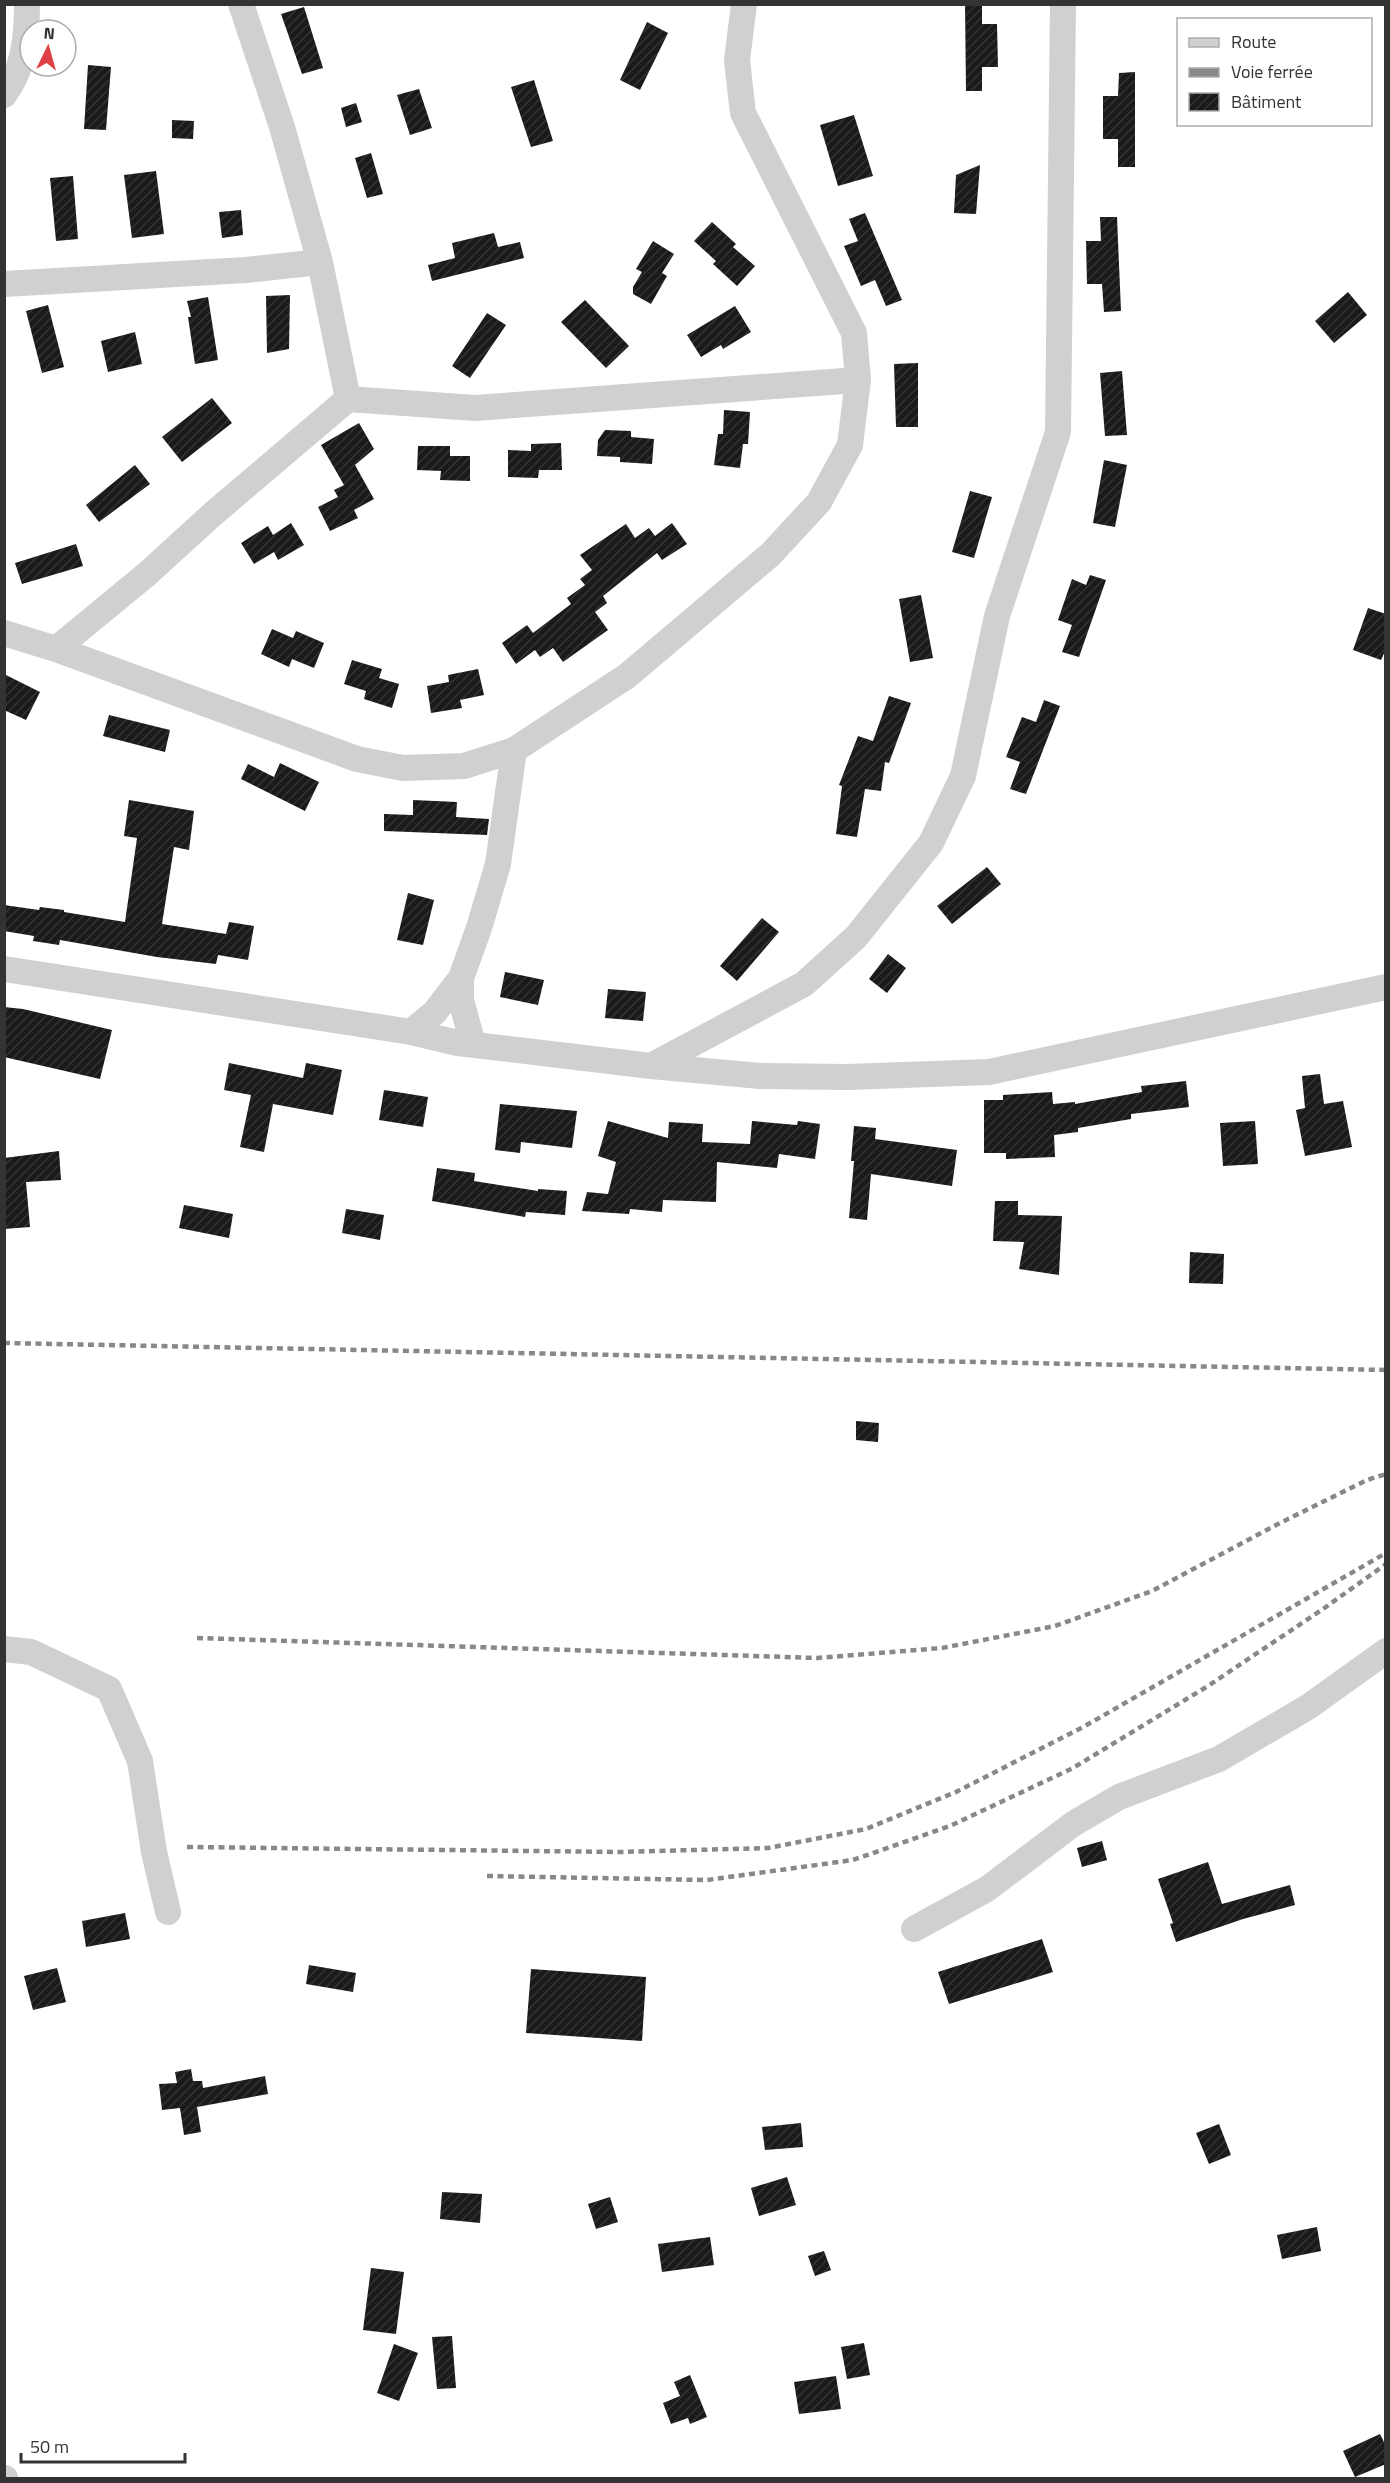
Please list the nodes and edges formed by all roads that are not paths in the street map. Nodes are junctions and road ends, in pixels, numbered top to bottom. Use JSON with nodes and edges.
{"nodes":[{"id":1,"x":27,"y":4,"type":"edge"},
{"id":2,"x":240,"y":4,"type":"edge"},
{"id":3,"x":744,"y":4,"type":"edge"},
{"id":4,"x":1063,"y":4,"type":"edge"},
{"id":5,"x":4,"y":95,"type":"edge"},
{"id":6,"x":320,"y":262,"type":"junction"},
{"id":7,"x":4,"y":285,"type":"edge"},
{"id":8,"x":858,"y":380,"type":"junction"},
{"id":9,"x":348,"y":399,"type":"junction"},
{"id":10,"x":4,"y":633,"type":"edge"},
{"id":11,"x":56,"y":649,"type":"junction"},
{"id":12,"x":514,"y":750,"type":"junction"},
{"id":13,"x":4,"y":969,"type":"edge"},
{"id":14,"x":461,"y":978,"type":"junction"},
{"id":15,"x":1386,"y":987,"type":"edge"},
{"id":16,"x":411,"y":1032,"type":"junction"},
{"id":17,"x":473,"y":1044,"type":"junction"},
{"id":18,"x":651,"y":1066,"type":"junction"},
{"id":19,"x":4,"y":1649,"type":"edge"},
{"id":20,"x":1386,"y":1651,"type":"edge"},
{"id":21,"x":168,"y":1912,"type":"dead end"},
{"id":22,"x":914,"y":1929,"type":"dead end"}],
"edges":[{"from":1,"to":5,"type":"street"},
{"from":2,"to":6,"type":"street"},
{"from":3,"to":8,"type":"street"},
{"from":4,"to":18,"type":"street"},
{"from":6,"to":7,"type":"street"},
{"from":6,"to":9,"type":"street"},
{"from":8,"to":9,"type":"street"},
{"from":8,"to":12,"type":"street"},
{"from":9,"to":11,"type":"street"},
{"from":10,"to":11,"type":"street"},
{"from":11,"to":12,"type":"street"},
{"from":12,"to":14,"type":"street"},
{"from":13,"to":16,"type":"street"},
{"from":14,"to":16,"type":"street"},
{"from":14,"to":17,"type":"street"},
{"from":15,"to":18,"type":"street"},
{"from":16,"to":17,"type":"street"},
{"from":17,"to":18,"type":"street"},
{"from":19,"to":21,"type":"street"},
{"from":20,"to":22,"type":"street"}]}
